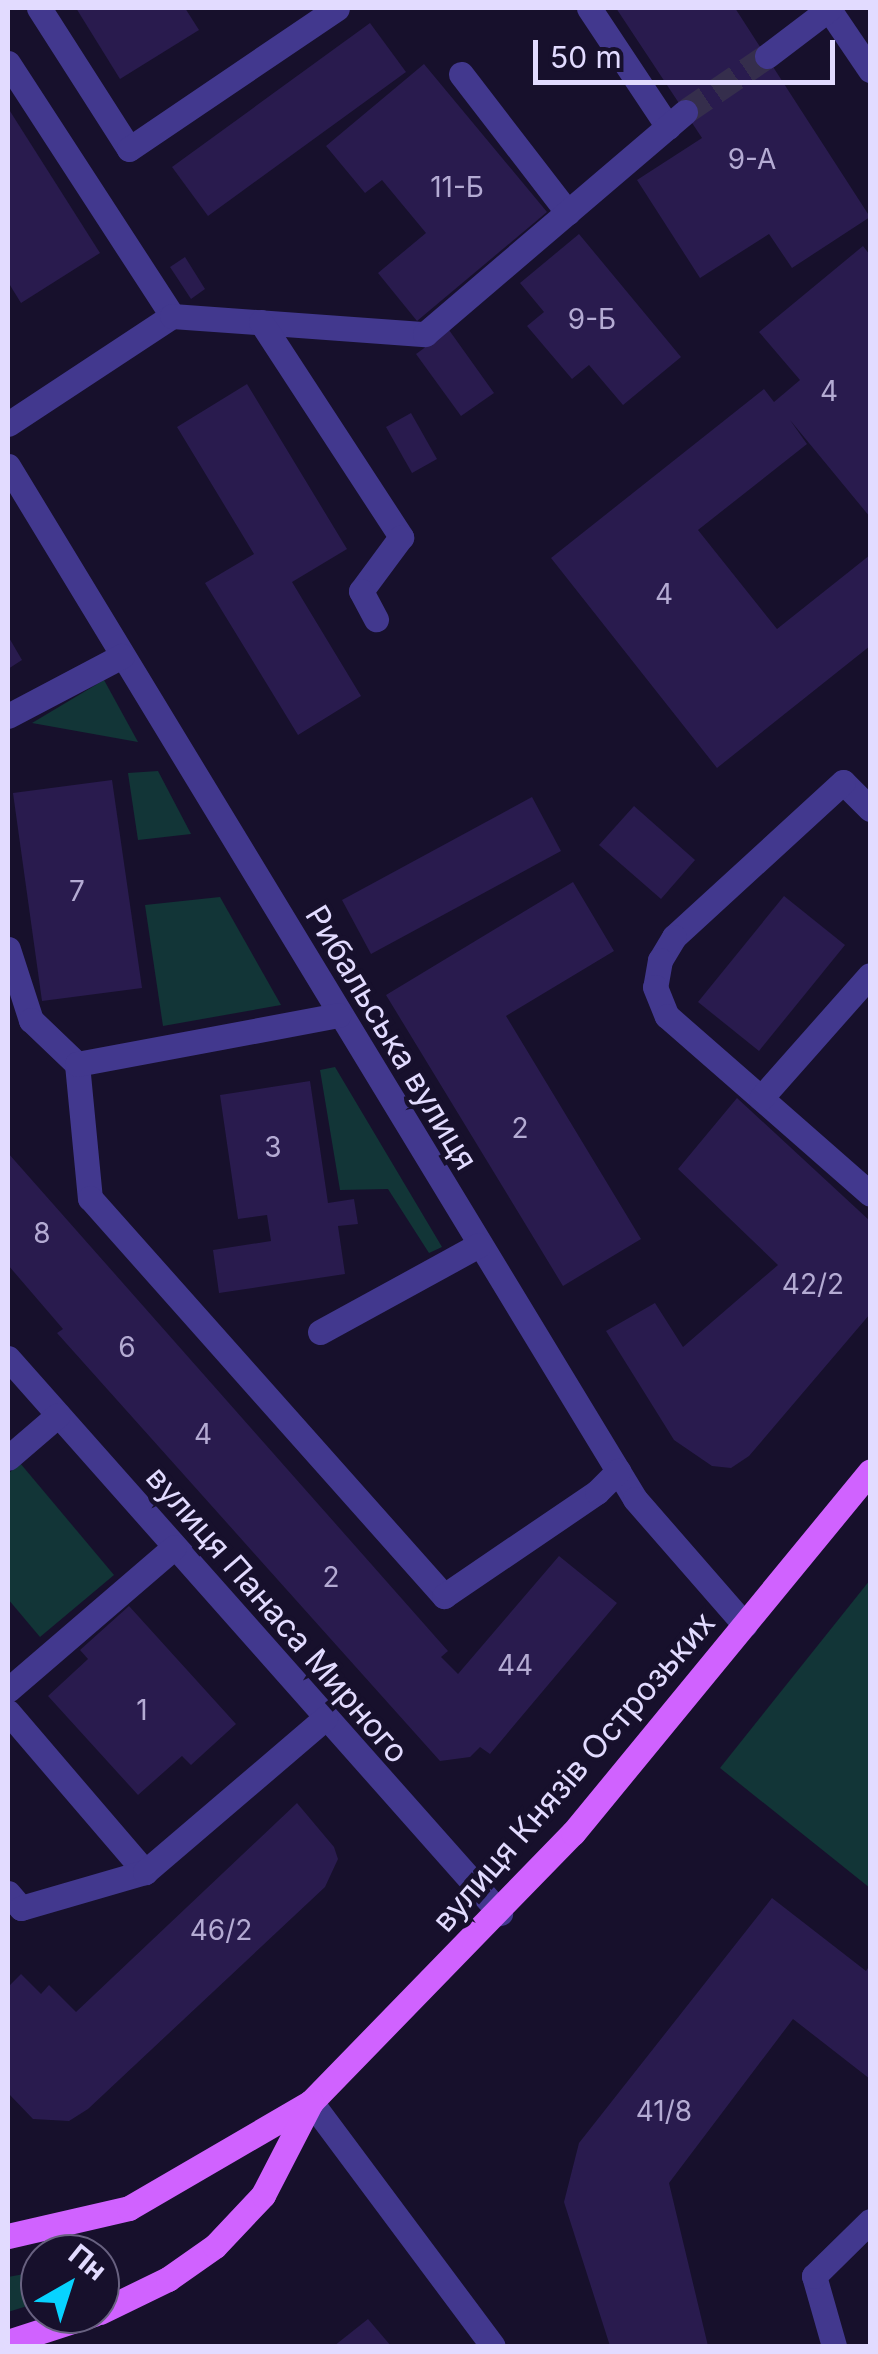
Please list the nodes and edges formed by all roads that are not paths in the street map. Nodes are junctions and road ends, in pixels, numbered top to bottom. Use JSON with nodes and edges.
{"nodes":[{"id":1,"x":39,"y":8,"type":"edge"},
{"id":2,"x":337,"y":8,"type":"edge"},
{"id":3,"x":589,"y":8,"type":"edge"},
{"id":4,"x":829,"y":8,"type":"edge"},
{"id":5,"x":767,"y":56,"type":"tunnel mouth"},
{"id":6,"x":8,"y":62,"type":"edge"},
{"id":7,"x":870,"y":70,"type":"edge"},
{"id":8,"x":461,"y":74,"type":"dead end"},
{"id":9,"x":568,"y":214,"type":"junction"},
{"id":10,"x":172,"y":316,"type":"junction"},
{"id":11,"x":260,"y":322,"type":"junction"},
{"id":12,"x":8,"y":424,"type":"edge"},
{"id":13,"x":8,"y":466,"type":"edge"},
{"id":14,"x":376,"y":619,"type":"dead end"},
{"id":15,"x":122,"y":656,"type":"junction"},
{"id":16,"x":8,"y":716,"type":"edge"},
{"id":17,"x":870,"y":809,"type":"edge"},
{"id":18,"x":8,"y":949,"type":"edge"},
{"id":19,"x":870,"y":975,"type":"edge"},
{"id":20,"x":338,"y":1015,"type":"junction"},
{"id":21,"x":76,"y":1064,"type":"junction"},
{"id":22,"x":760,"y":1098,"type":"junction"},
{"id":23,"x":870,"y":1194,"type":"edge"},
{"id":24,"x":478,"y":1245,"type":"junction"},
{"id":25,"x":320,"y":1332,"type":"dead end"},
{"id":26,"x":8,"y":1358,"type":"edge"},
{"id":27,"x":58,"y":1414,"type":"junction"},
{"id":28,"x":8,"y":1458,"type":"edge"},
{"id":29,"x":618,"y":1471,"type":"junction"},
{"id":30,"x":870,"y":1471,"type":"edge"},
{"id":31,"x":174,"y":1547,"type":"junction"},
{"id":32,"x":746,"y":1625,"type":"junction"},
{"id":33,"x":8,"y":1690,"type":"edge"},
{"id":34,"x":8,"y":1712,"type":"edge"},
{"id":35,"x":325,"y":1718,"type":"junction"},
{"id":36,"x":146,"y":1872,"type":"junction"},
{"id":37,"x":8,"y":1893,"type":"edge"},
{"id":38,"x":500,"y":1913,"type":"junction"},
{"id":39,"x":311,"y":2102,"type":"junction"},
{"id":40,"x":870,"y":2221,"type":"edge"},
{"id":41,"x":8,"y":2236,"type":"edge"},
{"id":42,"x":120,"y":2302,"type":"edge"},
{"id":43,"x":33,"y":2334,"type":"edge"},
{"id":44,"x":8,"y":2342,"type":"edge"},
{"id":45,"x":493,"y":2346,"type":"edge"},
{"id":46,"x":834,"y":2346,"type":"edge"}],
"edges":[{"from":1,"to":2,"type":"street"},
{"from":3,"to":9,"type":"street"},
{"from":4,"to":5,"type":"street"},
{"from":4,"to":7,"type":"street"},
{"from":6,"to":10,"type":"street"},
{"from":8,"to":9,"type":"street"},
{"from":9,"to":11,"type":"street"},
{"from":10,"to":11,"type":"street"},
{"from":10,"to":12,"type":"street"},
{"from":11,"to":14,"type":"street"},
{"from":13,"to":15,"type":"street","name":"Рибальська вулиця"},
{"from":15,"to":16,"type":"street"},
{"from":15,"to":20,"type":"street","name":"Рибальська вулиця"},
{"from":17,"to":22,"type":"street"},
{"from":18,"to":21,"type":"street"},
{"from":19,"to":22,"type":"street"},
{"from":20,"to":21,"type":"street"},
{"from":20,"to":24,"type":"street","name":"Рибальська вулиця"},
{"from":21,"to":29,"type":"street"},
{"from":22,"to":23,"type":"street"},
{"from":24,"to":25,"type":"street"},
{"from":24,"to":29,"type":"street","name":"Рибальська вулиця"},
{"from":26,"to":27,"type":"street","name":"вулиця Панаса Мирного"},
{"from":27,"to":28,"type":"street"},
{"from":27,"to":31,"type":"street","name":"вулиця Панаса Мирного"},
{"from":29,"to":32,"type":"street","name":"Рибальська вулиця"},
{"from":30,"to":32,"type":"main road","name":"вулиця Князів Острозьких"},
{"from":31,"to":33,"type":"street"},
{"from":31,"to":35,"type":"street","name":"вулиця Панаса Мирного"},
{"from":32,"to":38,"type":"main road","name":"вулиця Князів Острозьких"},
{"from":34,"to":36,"type":"street"},
{"from":35,"to":36,"type":"street"},
{"from":35,"to":38,"type":"street","name":"вулиця Панаса Мирного"},
{"from":36,"to":37,"type":"street"},
{"from":38,"to":39,"type":"main road","name":"вулиця Князів Острозьких"},
{"from":39,"to":41,"type":"main road","name":"вулиця Князів Острозьких"},
{"from":39,"to":42,"type":"main road","name":"вулиця Князів Острозьких"},
{"from":39,"to":45,"type":"street"},
{"from":40,"to":46,"type":"street"},
{"from":43,"to":44,"type":"main road","name":"вулиця Князів Острозьких"}]}
